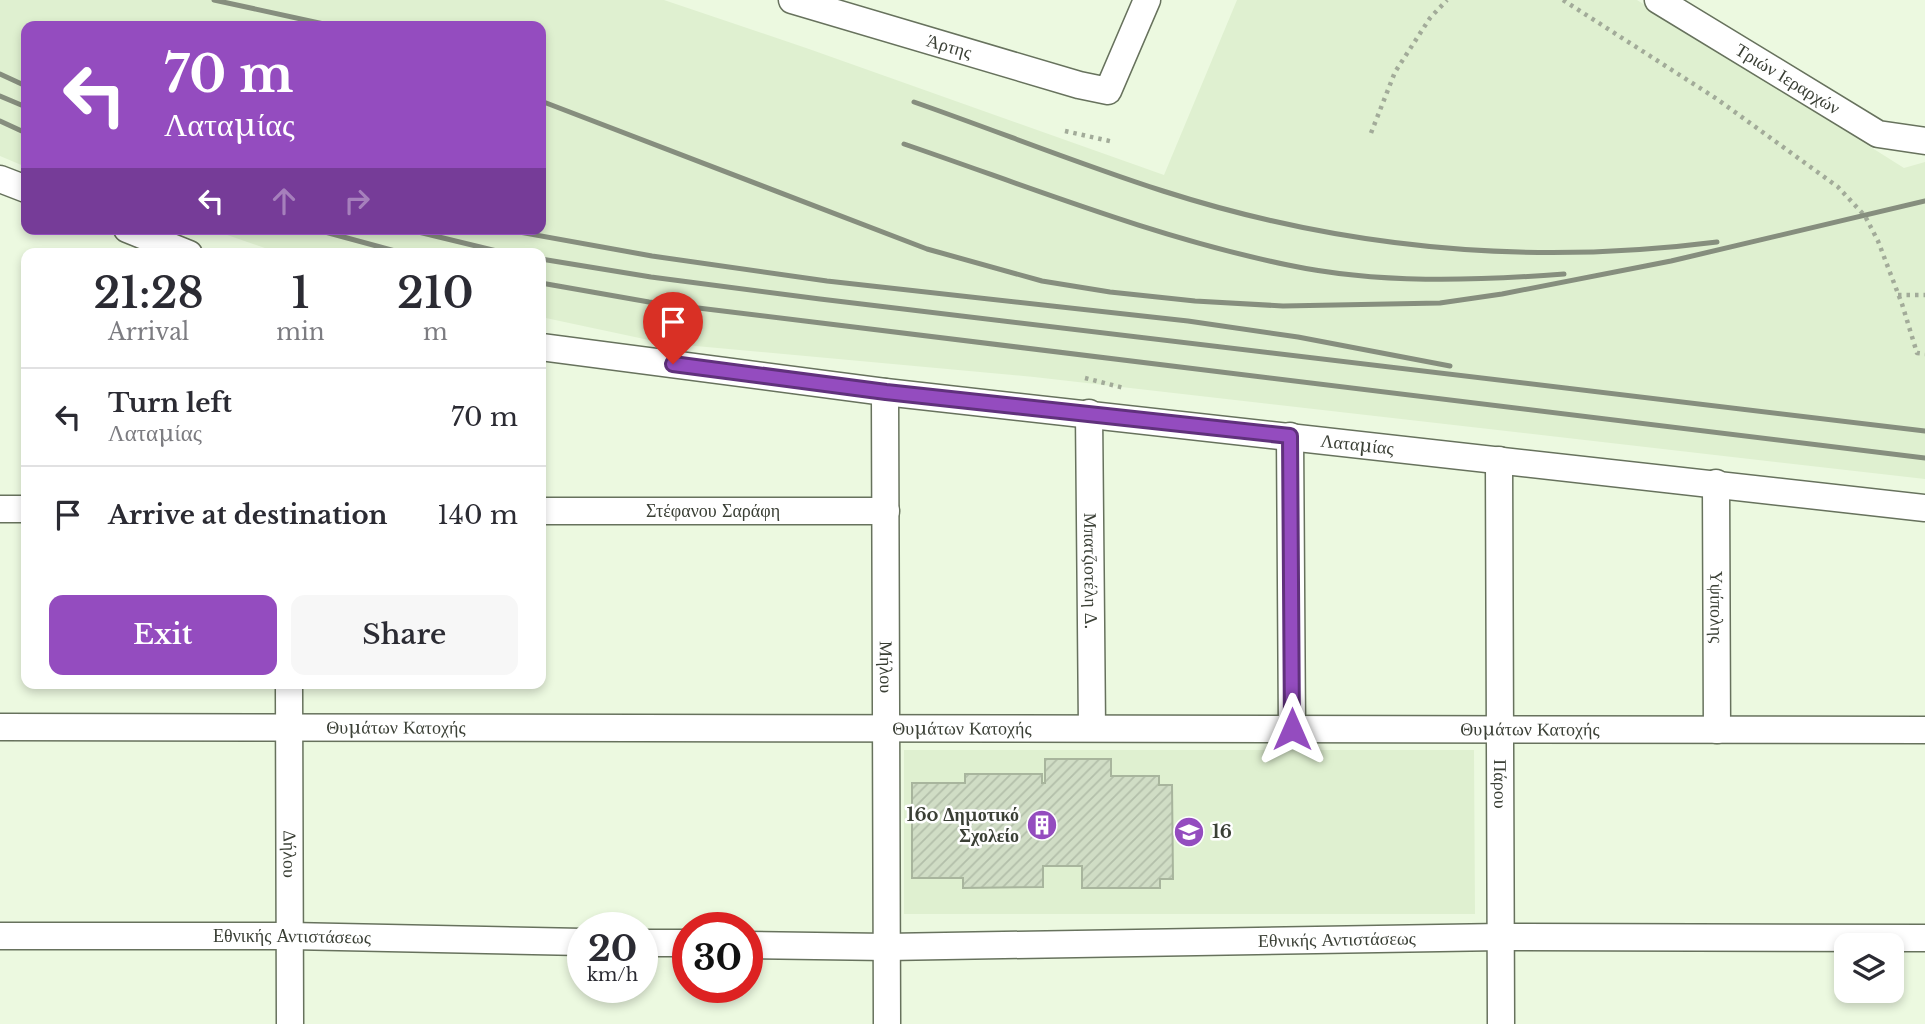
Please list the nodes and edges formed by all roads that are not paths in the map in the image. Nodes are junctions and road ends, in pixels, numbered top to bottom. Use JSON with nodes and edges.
{"nodes":[{"id":1,"x":792,"y":0,"type":"edge"},
{"id":2,"x":1147,"y":0,"type":"edge"},
{"id":3,"x":1668,"y":2,"type":"edge"},
{"id":4,"x":1925,"y":141,"type":"edge"},
{"id":5,"x":0,"y":179,"type":"edge"},
{"id":6,"x":21,"y":188,"type":"edge"},
{"id":7,"x":142,"y":235,"type":"edge"},
{"id":8,"x":174,"y":248,"type":"edge"},
{"id":9,"x":546,"y":348,"type":"edge"},
{"id":10,"x":886,"y":392,"type":"junction"},
{"id":11,"x":1089,"y":414,"type":"junction"},
{"id":12,"x":1290,"y":436,"type":"junction"},
{"id":13,"x":1499,"y":460,"type":"junction"},
{"id":14,"x":1716,"y":483,"type":"junction"},
{"id":15,"x":1925,"y":508,"type":"edge"},
{"id":16,"x":0,"y":509,"type":"edge"},
{"id":17,"x":21,"y":509,"type":"edge"},
{"id":18,"x":546,"y":511,"type":"edge"},
{"id":19,"x":886,"y":511,"type":"junction"},
{"id":20,"x":289,"y":689,"type":"edge"},
{"id":21,"x":0,"y":727,"type":"edge"},
{"id":22,"x":289,"y":727,"type":"junction"},
{"id":23,"x":886,"y":729,"type":"junction"},
{"id":24,"x":1092,"y":729,"type":"junction"},
{"id":25,"x":1292,"y":729,"type":"junction"},
{"id":26,"x":1500,"y":729,"type":"junction"},
{"id":27,"x":1717,"y":730,"type":"junction"},
{"id":28,"x":1925,"y":730,"type":"edge"},
{"id":29,"x":0,"y":936,"type":"edge"},
{"id":30,"x":290,"y":936,"type":"junction"},
{"id":31,"x":1501,"y":937,"type":"junction"},
{"id":32,"x":1925,"y":938,"type":"edge"},
{"id":33,"x":567,"y":942,"type":"edge"},
{"id":34,"x":763,"y":945,"type":"edge"},
{"id":35,"x":887,"y":947,"type":"junction"},
{"id":36,"x":290,"y":1024,"type":"edge"},
{"id":37,"x":887,"y":1024,"type":"edge"},
{"id":38,"x":1501,"y":1024,"type":"edge"}],
"edges":[{"from":1,"to":2,"type":"street","name":"Άρτης"},
{"from":3,"to":4,"type":"street","name":"Τριών Ιεραρχών"},
{"from":5,"to":6,"type":"street"},
{"from":7,"to":8,"type":"street"},
{"from":9,"to":10,"type":"street","name":"Λαταμίας"},
{"from":10,"to":11,"type":"street","name":"Λαταμίας"},
{"from":10,"to":19,"type":"street","name":"Μήλου"},
{"from":11,"to":12,"type":"street","name":"Λαταμίας"},
{"from":11,"to":24,"type":"street","name":"Μπατζιοτέλη Δ."},
{"from":12,"to":13,"type":"street","name":"Λαταμίας"},
{"from":12,"to":25,"type":"street"},
{"from":13,"to":14,"type":"street","name":"Λαταμίας"},
{"from":13,"to":26,"type":"street","name":"Πάρου"},
{"from":14,"to":15,"type":"street","name":"Λαταμίας"},
{"from":14,"to":27,"type":"street","name":"Υψίπολης"},
{"from":16,"to":17,"type":"street"},
{"from":18,"to":19,"type":"street","name":"Στέφανου Σαράφη"},
{"from":19,"to":23,"type":"street","name":"Μήλου"},
{"from":20,"to":22,"type":"street","name":"Δήλου"},
{"from":21,"to":22,"type":"street","name":"Θυμάτων Κατοχής"},
{"from":22,"to":23,"type":"street","name":"Θυμάτων Κατοχής"},
{"from":22,"to":30,"type":"street","name":"Δήλου"},
{"from":23,"to":24,"type":"street","name":"Θυμάτων Κατοχής"},
{"from":23,"to":35,"type":"street","name":"Μήλου"},
{"from":24,"to":25,"type":"street","name":"Θυμάτων Κατοχής"},
{"from":25,"to":26,"type":"street","name":"Θυμάτων Κατοχής"},
{"from":26,"to":27,"type":"street","name":"Θυμάτων Κατοχής"},
{"from":26,"to":31,"type":"street","name":"Πάρου"},
{"from":27,"to":28,"type":"street","name":"Θυμάτων Κατοχής"},
{"from":29,"to":30,"type":"street","name":"Εθνικής Αντιστάσεως"},
{"from":30,"to":33,"type":"street","name":"Εθνικής Αντιστάσεως"},
{"from":30,"to":36,"type":"street","name":"Δήλου"},
{"from":31,"to":32,"type":"street","name":"Εθνικής Αντιστάσεως"},
{"from":31,"to":35,"type":"street","name":"Εθνικής Αντιστάσεως"},
{"from":31,"to":38,"type":"street","name":"Πάρου"},
{"from":34,"to":35,"type":"street","name":"Εθνικής Αντιστάσεως"},
{"from":35,"to":37,"type":"street","name":"Μήλου"}]}
